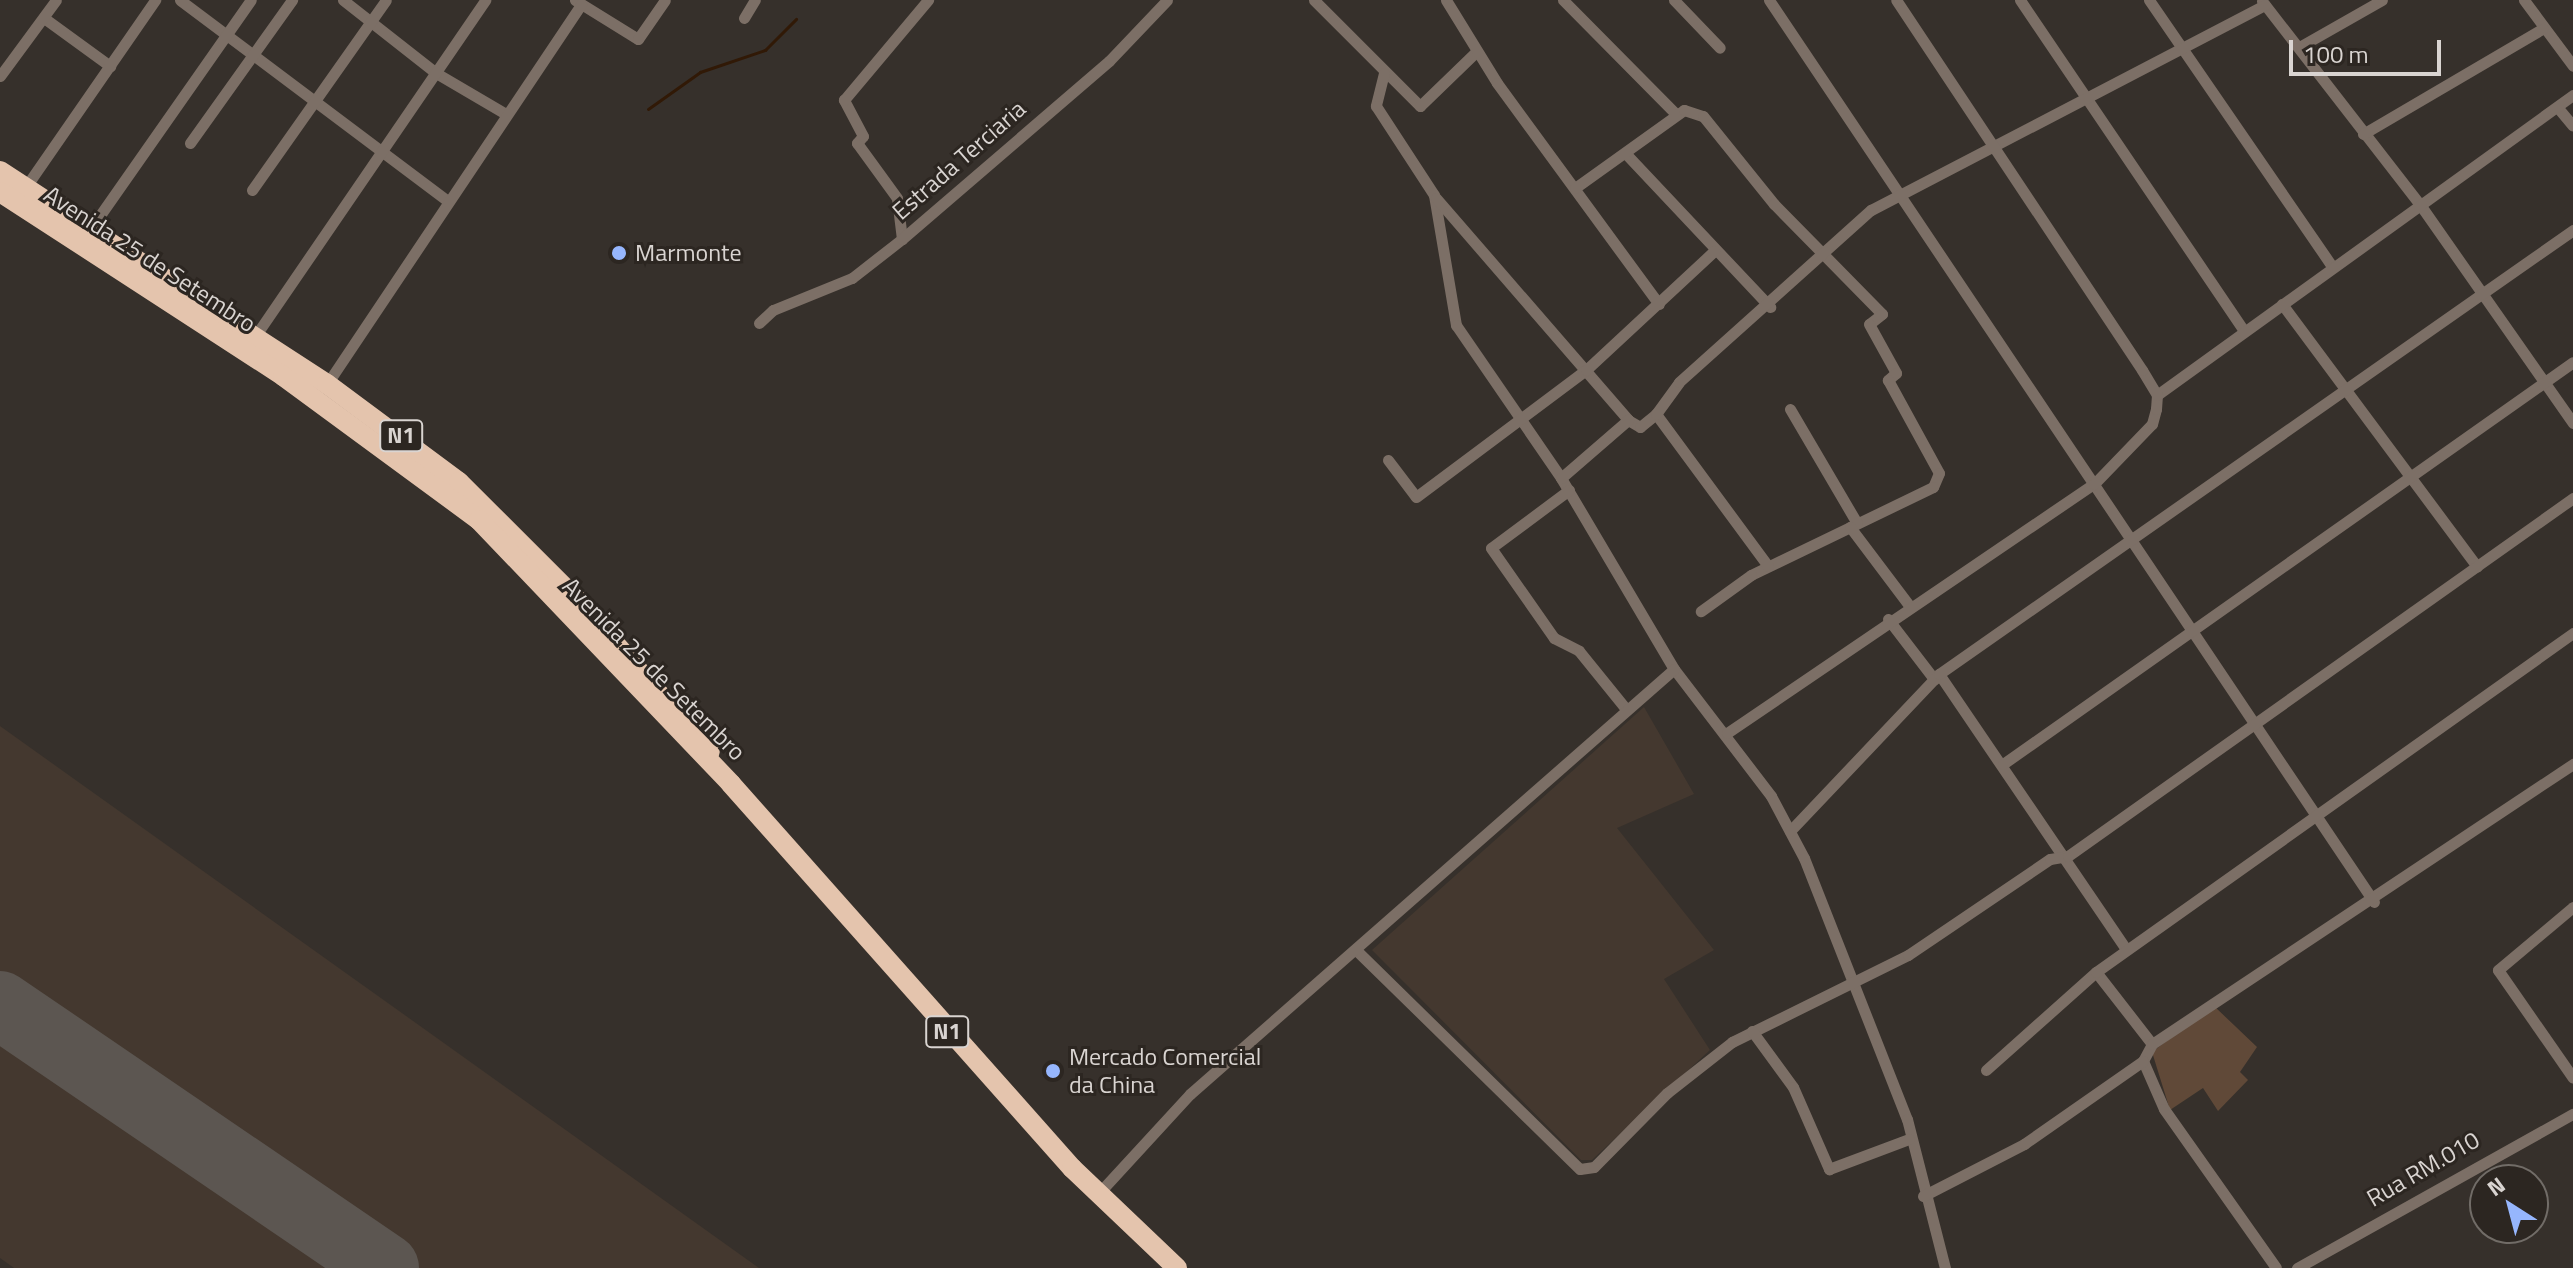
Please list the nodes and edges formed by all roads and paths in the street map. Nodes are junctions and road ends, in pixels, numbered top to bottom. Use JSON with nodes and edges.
{"nodes":[{"id":1,"x":56,"y":0,"type":"edge"},
{"id":2,"x":155,"y":0,"type":"edge"},
{"id":3,"x":180,"y":0,"type":"edge"},
{"id":4,"x":251,"y":0,"type":"edge"},
{"id":5,"x":292,"y":0,"type":"edge"},
{"id":6,"x":343,"y":0,"type":"edge"},
{"id":7,"x":386,"y":0,"type":"edge"},
{"id":8,"x":485,"y":0,"type":"edge"},
{"id":9,"x":665,"y":0,"type":"edge"},
{"id":10,"x":755,"y":0,"type":"edge"},
{"id":11,"x":928,"y":0,"type":"edge"},
{"id":12,"x":1167,"y":0,"type":"edge"},
{"id":13,"x":1314,"y":0,"type":"edge"},
{"id":14,"x":1446,"y":0,"type":"edge"},
{"id":15,"x":1563,"y":0,"type":"edge"},
{"id":16,"x":1674,"y":0,"type":"edge"},
{"id":17,"x":1769,"y":0,"type":"edge"},
{"id":18,"x":1896,"y":0,"type":"edge"},
{"id":19,"x":2020,"y":0,"type":"edge"},
{"id":20,"x":2149,"y":0,"type":"edge"},
{"id":21,"x":2382,"y":0,"type":"edge"},
{"id":22,"x":2524,"y":0,"type":"edge"},
{"id":23,"x":578,"y":1,"type":"edge"},
{"id":24,"x":2263,"y":3,"type":"edge"},
{"id":25,"x":44,"y":18,"type":"junction"},
{"id":26,"x":744,"y":18,"type":"dead end"},
{"id":27,"x":371,"y":20,"type":"junction"},
{"id":28,"x":2542,"y":29,"type":"junction"},
{"id":29,"x":226,"y":36,"type":"junction"},
{"id":30,"x":2301,"y":46,"type":"junction"},
{"id":31,"x":2181,"y":47,"type":"junction"},
{"id":32,"x":1720,"y":48,"type":"dead end"},
{"id":33,"x":1476,"y":52,"type":"junction"},
{"id":34,"x":254,"y":54,"type":"junction"},
{"id":35,"x":110,"y":66,"type":"junction"},
{"id":36,"x":2573,"y":66,"type":"edge"},
{"id":37,"x":436,"y":73,"type":"junction"},
{"id":38,"x":1384,"y":73,"type":"junction"},
{"id":39,"x":0,"y":76,"type":"edge"},
{"id":40,"x":2084,"y":95,"type":"junction"},
{"id":41,"x":2573,"y":95,"type":"edge"},
{"id":42,"x":313,"y":102,"type":"junction"},
{"id":43,"x":2558,"y":108,"type":"junction"},
{"id":44,"x":506,"y":114,"type":"junction"},
{"id":45,"x":1676,"y":114,"type":"junction"},
{"id":46,"x":2573,"y":126,"type":"edge"},
{"id":47,"x":2363,"y":134,"type":"junction"},
{"id":48,"x":190,"y":143,"type":"dead end"},
{"id":49,"x":1994,"y":143,"type":"junction"},
{"id":50,"x":377,"y":155,"type":"junction"},
{"id":51,"x":1627,"y":155,"type":"junction"},
{"id":52,"x":0,"y":171,"type":"edge"},
{"id":53,"x":25,"y":188,"type":"junction"},
{"id":54,"x":1575,"y":188,"type":"junction"},
{"id":55,"x":252,"y":190,"type":"dead end"},
{"id":56,"x":0,"y":192,"type":"edge"},
{"id":57,"x":1434,"y":195,"type":"junction"},
{"id":58,"x":1899,"y":195,"type":"junction"},
{"id":59,"x":448,"y":201,"type":"junction"},
{"id":60,"x":2421,"y":206,"type":"junction"},
{"id":61,"x":2573,"y":230,"type":"edge"},
{"id":62,"x":89,"y":231,"type":"junction"},
{"id":63,"x":902,"y":239,"type":"junction"},
{"id":64,"x":1714,"y":251,"type":"junction"},
{"id":65,"x":1825,"y":255,"type":"junction"},
{"id":66,"x":2331,"y":265,"type":"junction"},
{"id":67,"x":2484,"y":294,"type":"junction"},
{"id":68,"x":1659,"y":304,"type":"junction"},
{"id":69,"x":2282,"y":304,"type":"junction"},
{"id":70,"x":1770,"y":307,"type":"junction"},
{"id":71,"x":759,"y":323,"type":"dead end"},
{"id":72,"x":2244,"y":331,"type":"junction"},
{"id":73,"x":256,"y":335,"type":"junction"},
{"id":74,"x":2573,"y":362,"type":"edge"},
{"id":75,"x":1586,"y":370,"type":"junction"},
{"id":76,"x":2544,"y":382,"type":"junction"},
{"id":77,"x":327,"y":384,"type":"junction"},
{"id":78,"x":2347,"y":391,"type":"junction"},
{"id":79,"x":2157,"y":395,"type":"junction"},
{"id":80,"x":1790,"y":409,"type":"dead end"},
{"id":81,"x":1656,"y":414,"type":"junction"},
{"id":82,"x":1523,"y":420,"type":"junction"},
{"id":83,"x":1628,"y":420,"type":"junction"},
{"id":84,"x":2573,"y":423,"type":"edge"},
{"id":85,"x":1388,"y":460,"type":"dead end"},
{"id":86,"x":1561,"y":478,"type":"junction"},
{"id":87,"x":2411,"y":479,"type":"junction"},
{"id":88,"x":2094,"y":484,"type":"junction"},
{"id":89,"x":1569,"y":490,"type":"junction"},
{"id":90,"x":2573,"y":498,"type":"edge"},
{"id":91,"x":1854,"y":525,"type":"junction"},
{"id":92,"x":2133,"y":540,"type":"junction"},
{"id":93,"x":1768,"y":566,"type":"junction"},
{"id":94,"x":2477,"y":567,"type":"junction"},
{"id":95,"x":1908,"y":604,"type":"junction"},
{"id":96,"x":1701,"y":611,"type":"dead end"},
{"id":97,"x":1888,"y":619,"type":"junction"},
{"id":98,"x":2196,"y":629,"type":"junction"},
{"id":99,"x":2573,"y":633,"type":"edge"},
{"id":100,"x":1674,"y":669,"type":"junction"},
{"id":101,"x":1936,"y":676,"type":"junction"},
{"id":102,"x":1626,"y":709,"type":"junction"},
{"id":103,"x":2255,"y":720,"type":"junction"},
{"id":104,"x":1727,"y":733,"type":"junction"},
{"id":105,"x":2003,"y":764,"type":"junction"},
{"id":106,"x":2573,"y":764,"type":"edge"},
{"id":107,"x":731,"y":784,"type":"junction"},
{"id":108,"x":2317,"y":813,"type":"junction"},
{"id":109,"x":1784,"y":819,"type":"junction"},
{"id":110,"x":1790,"y":831,"type":"junction"},
{"id":111,"x":1799,"y":848,"type":"junction"},
{"id":112,"x":2068,"y":856,"type":"junction"},
{"id":113,"x":2374,"y":902,"type":"junction"},
{"id":114,"x":2573,"y":907,"type":"edge"},
{"id":115,"x":2126,"y":949,"type":"junction"},
{"id":116,"x":1356,"y":950,"type":"junction"},
{"id":117,"x":2096,"y":972,"type":"junction"},
{"id":118,"x":1853,"y":980,"type":"junction"},
{"id":119,"x":1752,"y":1031,"type":"junction"},
{"id":120,"x":2152,"y":1044,"type":"junction"},
{"id":121,"x":2143,"y":1061,"type":"junction"},
{"id":122,"x":1986,"y":1070,"type":"dead end"},
{"id":123,"x":2573,"y":1078,"type":"edge"},
{"id":124,"x":2573,"y":1114,"type":"edge"},
{"id":125,"x":1909,"y":1139,"type":"junction"},
{"id":126,"x":1098,"y":1194,"type":"junction"},
{"id":127,"x":1923,"y":1196,"type":"junction"},
{"id":128,"x":1177,"y":1268,"type":"edge"},
{"id":129,"x":1945,"y":1268,"type":"edge"},
{"id":130,"x":2276,"y":1268,"type":"edge"},
{"id":131,"x":2297,"y":1268,"type":"edge"}],
"edges":[{"from":1,"to":25,"type":"street"},
{"from":2,"to":35,"type":"street"},
{"from":3,"to":29,"type":"street"},
{"from":4,"to":29,"type":"street"},
{"from":5,"to":34,"type":"street"},
{"from":6,"to":27,"type":"street"},
{"from":7,"to":27,"type":"street"},
{"from":8,"to":37,"type":"street"},
{"from":9,"to":23,"type":"street"},
{"from":10,"to":26,"type":"street"},
{"from":11,"to":63,"type":"street"},
{"from":12,"to":63,"type":"street","name":"Estrada Terciaria"},
{"from":13,"to":38,"type":"street"},
{"from":14,"to":33,"type":"street"},
{"from":15,"to":45,"type":"street"},
{"from":16,"to":32,"type":"street"},
{"from":17,"to":58,"type":"street"},
{"from":18,"to":49,"type":"street"},
{"from":19,"to":40,"type":"street"},
{"from":20,"to":31,"type":"street"},
{"from":21,"to":30,"type":"street"},
{"from":22,"to":28,"type":"street"},
{"from":23,"to":44,"type":"street"},
{"from":24,"to":30,"type":"street"},
{"from":24,"to":31,"type":"street"},
{"from":25,"to":35,"type":"street"},
{"from":25,"to":39,"type":"street"},
{"from":27,"to":37,"type":"street"},
{"from":27,"to":42,"type":"street"},
{"from":28,"to":36,"type":"street"},
{"from":28,"to":47,"type":"street"},
{"from":29,"to":34,"type":"street"},
{"from":29,"to":62,"type":"street"},
{"from":30,"to":47,"type":"street"},
{"from":31,"to":40,"type":"street"},
{"from":31,"to":66,"type":"street"},
{"from":33,"to":38,"type":"street"},
{"from":33,"to":54,"type":"street"},
{"from":34,"to":42,"type":"street"},
{"from":34,"to":48,"type":"street"},
{"from":35,"to":53,"type":"street"},
{"from":37,"to":44,"type":"street"},
{"from":37,"to":50,"type":"street"},
{"from":38,"to":57,"type":"street"},
{"from":40,"to":49,"type":"street"},
{"from":40,"to":72,"type":"street"},
{"from":41,"to":43,"type":"street"},
{"from":42,"to":50,"type":"street"},
{"from":42,"to":55,"type":"street"},
{"from":43,"to":46,"type":"street"},
{"from":43,"to":60,"type":"street"},
{"from":44,"to":59,"type":"street"},
{"from":45,"to":51,"type":"street"},
{"from":45,"to":65,"type":"street"},
{"from":47,"to":60,"type":"street"},
{"from":49,"to":58,"type":"street"},
{"from":49,"to":79,"type":"street"},
{"from":50,"to":59,"type":"street"},
{"from":50,"to":73,"type":"street"},
{"from":51,"to":54,"type":"street"},
{"from":51,"to":64,"type":"street"},
{"from":52,"to":53,"type":"highway","name":"Avenida 25 de Setembro","number":"N1"},
{"from":53,"to":62,"type":"highway","name":"Avenida 25 de Setembro","number":"N1"},
{"from":54,"to":68,"type":"street"},
{"from":56,"to":107,"type":"highway","name":"Avenida 25 de Setembro","number":"N1"},
{"from":57,"to":75,"type":"street"},
{"from":57,"to":82,"type":"street"},
{"from":58,"to":65,"type":"street"},
{"from":58,"to":88,"type":"street"},
{"from":59,"to":77,"type":"street"},
{"from":60,"to":66,"type":"street"},
{"from":60,"to":67,"type":"street"},
{"from":61,"to":67,"type":"street"},
{"from":62,"to":73,"type":"highway","name":"Avenida 25 de Setembro","number":"N1"},
{"from":63,"to":71,"type":"street","name":"Estrada Terciaria"},
{"from":64,"to":68,"type":"street"},
{"from":64,"to":70,"type":"street"},
{"from":65,"to":70,"type":"street"},
{"from":65,"to":91,"type":"street"},
{"from":66,"to":69,"type":"street"},
{"from":67,"to":76,"type":"street"},
{"from":67,"to":78,"type":"street"},
{"from":68,"to":75,"type":"street"},
{"from":69,"to":72,"type":"street"},
{"from":69,"to":78,"type":"street"},
{"from":70,"to":81,"type":"street"},
{"from":72,"to":79,"type":"street"},
{"from":73,"to":77,"type":"highway","name":"Avenida 25 de Setembro","number":"N1"},
{"from":74,"to":76,"type":"street"},
{"from":75,"to":82,"type":"street"},
{"from":75,"to":83,"type":"street"},
{"from":76,"to":84,"type":"street"},
{"from":76,"to":87,"type":"street"},
{"from":77,"to":107,"type":"highway","name":"Avenida 25 de Setembro","number":"N1"},
{"from":78,"to":87,"type":"street"},
{"from":78,"to":92,"type":"street"},
{"from":79,"to":88,"type":"street"},
{"from":80,"to":91,"type":"street"},
{"from":81,"to":83,"type":"street"},
{"from":81,"to":93,"type":"street"},
{"from":82,"to":85,"type":"street"},
{"from":82,"to":86,"type":"street"},
{"from":83,"to":86,"type":"street"},
{"from":86,"to":89,"type":"street"},
{"from":87,"to":94,"type":"street"},
{"from":87,"to":98,"type":"street"},
{"from":88,"to":92,"type":"street"},
{"from":88,"to":95,"type":"street"},
{"from":89,"to":100,"type":"street"},
{"from":89,"to":102,"type":"street"},
{"from":90,"to":94,"type":"street"},
{"from":91,"to":93,"type":"street"},
{"from":91,"to":95,"type":"street"},
{"from":92,"to":98,"type":"street"},
{"from":92,"to":101,"type":"street"},
{"from":93,"to":96,"type":"street"},
{"from":94,"to":103,"type":"street"},
{"from":95,"to":97,"type":"street"},
{"from":97,"to":101,"type":"street"},
{"from":97,"to":104,"type":"street"},
{"from":98,"to":103,"type":"street"},
{"from":98,"to":105,"type":"street"},
{"from":99,"to":108,"type":"street"},
{"from":100,"to":102,"type":"street"},
{"from":100,"to":104,"type":"street"},
{"from":101,"to":105,"type":"street"},
{"from":101,"to":110,"type":"street"},
{"from":102,"to":116,"type":"street"},
{"from":103,"to":108,"type":"street"},
{"from":103,"to":112,"type":"street"},
{"from":104,"to":109,"type":"street"},
{"from":105,"to":112,"type":"street"},
{"from":106,"to":113,"type":"street"},
{"from":107,"to":126,"type":"highway","number":"N1"},
{"from":108,"to":113,"type":"street"},
{"from":108,"to":115,"type":"street"},
{"from":109,"to":110,"type":"street"},
{"from":109,"to":111,"type":"street"},
{"from":110,"to":111,"type":"street"},
{"from":111,"to":118,"type":"street"},
{"from":112,"to":115,"type":"street"},
{"from":112,"to":118,"type":"street"},
{"from":113,"to":120,"type":"street"},
{"from":114,"to":123,"type":"street"},
{"from":115,"to":117,"type":"street"},
{"from":116,"to":119,"type":"street"},
{"from":116,"to":126,"type":"street"},
{"from":117,"to":120,"type":"street"},
{"from":117,"to":122,"type":"street"},
{"from":118,"to":119,"type":"street"},
{"from":118,"to":125,"type":"street"},
{"from":119,"to":125,"type":"street"},
{"from":120,"to":121,"type":"street"},
{"from":121,"to":127,"type":"street"},
{"from":121,"to":130,"type":"street"},
{"from":124,"to":131,"type":"street","name":"Rua RM.010"},
{"from":125,"to":127,"type":"street"},
{"from":126,"to":128,"type":"highway","number":"N1"},
{"from":127,"to":129,"type":"street"}]}
